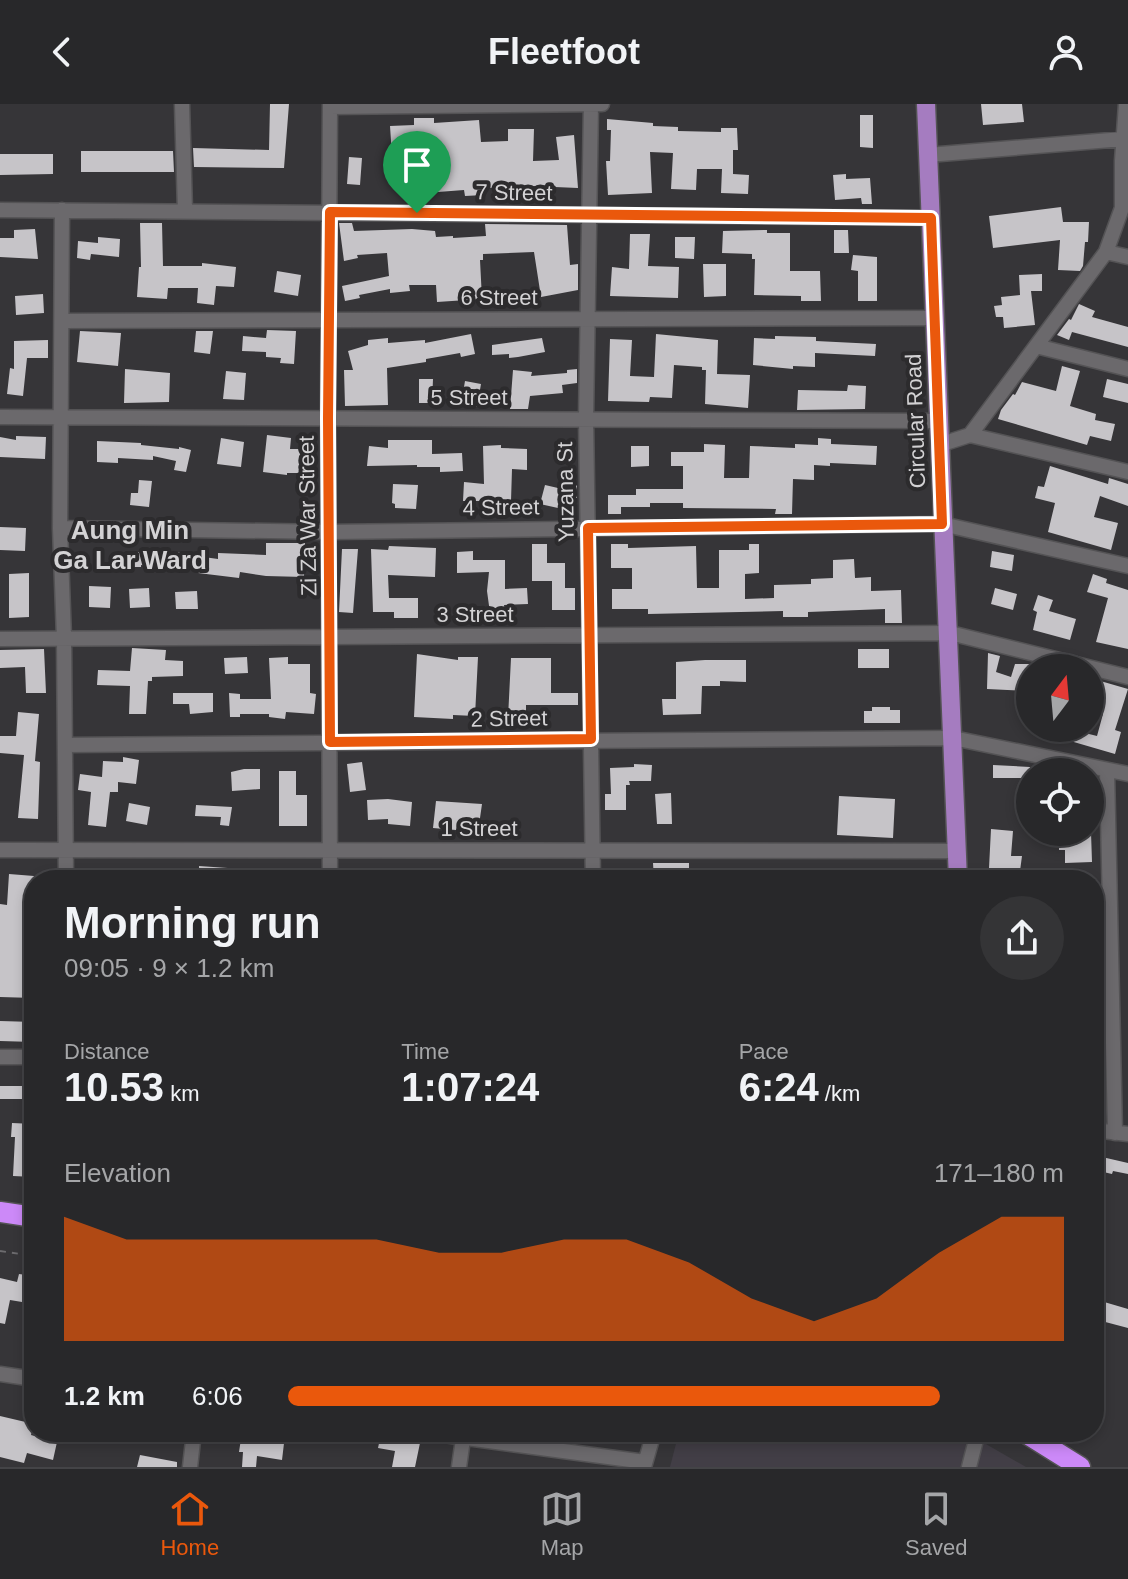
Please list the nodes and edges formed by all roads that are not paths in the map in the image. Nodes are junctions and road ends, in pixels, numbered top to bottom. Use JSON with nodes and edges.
{"nodes":[{"id":1,"x":182,"y":104,"type":"edge"},
{"id":2,"x":591,"y":104,"type":"edge"},
{"id":3,"x":602,"y":104,"type":"edge"},
{"id":4,"x":926,"y":104,"type":"edge"},
{"id":5,"x":1126,"y":104,"type":"edge"},
{"id":6,"x":330,"y":105,"type":"edge"},
{"id":7,"x":1123,"y":139,"type":"junction"},
{"id":8,"x":928,"y":155,"type":"junction"},
{"id":9,"x":1125,"y":162,"type":"edge"},
{"id":10,"x":0,"y":210,"type":"edge"},
{"id":11,"x":62,"y":210,"type":"junction"},
{"id":12,"x":185,"y":211,"type":"junction"},
{"id":13,"x":330,"y":212,"type":"junction"},
{"id":14,"x":590,"y":215,"type":"junction"},
{"id":15,"x":931,"y":218,"type":"junction"},
{"id":16,"x":1106,"y":252,"type":"junction"},
{"id":17,"x":1128,"y":257,"type":"edge"},
{"id":18,"x":935,"y":318,"type":"junction"},
{"id":19,"x":587,"y":319,"type":"junction"},
{"id":20,"x":330,"y":320,"type":"junction"},
{"id":21,"x":62,"y":321,"type":"junction"},
{"id":22,"x":1036,"y":346,"type":"junction"},
{"id":23,"x":1128,"y":369,"type":"edge"},
{"id":24,"x":0,"y":417,"type":"edge"},
{"id":25,"x":61,"y":417,"type":"junction"},
{"id":26,"x":328,"y":418,"type":"junction"},
{"id":27,"x":586,"y":419,"type":"junction"},
{"id":28,"x":938,"y":421,"type":"junction"},
{"id":29,"x":970,"y":435,"type":"junction"},
{"id":30,"x":939,"y":445,"type":"junction"},
{"id":31,"x":1128,"y":472,"type":"edge"},
{"id":32,"x":942,"y":524,"type":"junction"},
{"id":33,"x":60,"y":528,"type":"junction"},
{"id":34,"x":588,"y":528,"type":"junction"},
{"id":35,"x":330,"y":532,"type":"junction"},
{"id":36,"x":1128,"y":566,"type":"edge"},
{"id":37,"x":950,"y":633,"type":"junction"},
{"id":38,"x":589,"y":635,"type":"junction"},
{"id":39,"x":330,"y":636,"type":"junction"},
{"id":40,"x":64,"y":638,"type":"junction"},
{"id":41,"x":0,"y":639,"type":"edge"},
{"id":42,"x":1128,"y":677,"type":"edge"},
{"id":43,"x":953,"y":738,"type":"junction"},
{"id":44,"x":591,"y":739,"type":"junction"},
{"id":45,"x":330,"y":742,"type":"junction"},
{"id":46,"x":65,"y":745,"type":"junction"},
{"id":47,"x":1107,"y":772,"type":"junction"},
{"id":48,"x":1128,"y":774,"type":"edge"},
{"id":49,"x":0,"y":850,"type":"edge"},
{"id":50,"x":65,"y":850,"type":"junction"},
{"id":51,"x":330,"y":850,"type":"junction"},
{"id":52,"x":593,"y":850,"type":"junction"},
{"id":53,"x":957,"y":851,"type":"junction"},
{"id":54,"x":66,"y":870,"type":"edge"},
{"id":55,"x":330,"y":870,"type":"edge"},
{"id":56,"x":593,"y":870,"type":"edge"},
{"id":57,"x":958,"y":870,"type":"edge"},
{"id":58,"x":0,"y":1057,"type":"edge"},
{"id":59,"x":24,"y":1057,"type":"edge"},
{"id":60,"x":1122,"y":1133,"type":"edge"},
{"id":61,"x":0,"y":1212,"type":"edge"},
{"id":62,"x":24,"y":1216,"type":"edge"},
{"id":63,"x":0,"y":1374,"type":"edge"},
{"id":64,"x":24,"y":1378,"type":"edge"},
{"id":65,"x":193,"y":1442,"type":"edge"},
{"id":66,"x":462,"y":1442,"type":"edge"},
{"id":67,"x":505,"y":1442,"type":"edge"},
{"id":68,"x":651,"y":1442,"type":"edge"},
{"id":69,"x":975,"y":1442,"type":"edge"},
{"id":70,"x":1040,"y":1442,"type":"edge"},
{"id":71,"x":644,"y":1465,"type":"edge"},
{"id":72,"x":190,"y":1467,"type":"edge"},
{"id":73,"x":459,"y":1467,"type":"edge"},
{"id":74,"x":969,"y":1467,"type":"edge"},
{"id":75,"x":1080,"y":1467,"type":"edge"}],
"edges":[{"from":1,"to":12,"type":"street"},
{"from":2,"to":3,"type":"street"},
{"from":2,"to":6,"type":"street"},
{"from":2,"to":14,"type":"street","name":"Yuzana St"},
{"from":4,"to":8,"type":"main road","name":"Circular Road"},
{"from":5,"to":7,"type":"street"},
{"from":6,"to":13,"type":"street","name":"Zi Za War Street"},
{"from":7,"to":8,"type":"street"},
{"from":7,"to":9,"type":"street"},
{"from":8,"to":15,"type":"main road","name":"Circular Road"},
{"from":9,"to":16,"type":"street"},
{"from":10,"to":11,"type":"street","name":"7 Street"},
{"from":11,"to":12,"type":"street","name":"7 Street"},
{"from":11,"to":21,"type":"street"},
{"from":12,"to":13,"type":"street","name":"7 Street"},
{"from":13,"to":14,"type":"street","name":"7 Street"},
{"from":13,"to":20,"type":"street","name":"Zi Za War Street"},
{"from":14,"to":15,"type":"street","name":"7 Street"},
{"from":14,"to":19,"type":"street","name":"Yuzana St"},
{"from":15,"to":18,"type":"main road","name":"Circular Road"},
{"from":16,"to":17,"type":"street"},
{"from":16,"to":22,"type":"street"},
{"from":18,"to":19,"type":"street","name":"6 Street"},
{"from":18,"to":28,"type":"main road","name":"Circular Road"},
{"from":19,"to":20,"type":"street","name":"6 Street"},
{"from":19,"to":27,"type":"street","name":"Yuzana St"},
{"from":20,"to":21,"type":"street","name":"6 Street"},
{"from":20,"to":26,"type":"street","name":"Zi Za War Street"},
{"from":21,"to":25,"type":"street"},
{"from":22,"to":23,"type":"street"},
{"from":22,"to":29,"type":"street"},
{"from":24,"to":25,"type":"street","name":"5 Street"},
{"from":25,"to":26,"type":"street","name":"5 Street"},
{"from":25,"to":33,"type":"street"},
{"from":26,"to":27,"type":"street","name":"5 Street"},
{"from":26,"to":35,"type":"street","name":"Zi Za War Street"},
{"from":27,"to":28,"type":"street","name":"5 Street"},
{"from":27,"to":34,"type":"street","name":"Yuzana St"},
{"from":28,"to":30,"type":"main road","name":"Circular Road"},
{"from":29,"to":30,"type":"street"},
{"from":29,"to":31,"type":"street"},
{"from":30,"to":32,"type":"main road","name":"Circular Road"},
{"from":32,"to":34,"type":"street","name":"4 Street"},
{"from":32,"to":36,"type":"street"},
{"from":32,"to":37,"type":"main road","name":"Circular Road"},
{"from":33,"to":35,"type":"street","name":"4 Street"},
{"from":33,"to":40,"type":"street"},
{"from":34,"to":35,"type":"street","name":"4 Street"},
{"from":34,"to":38,"type":"street","name":"Yuzana St"},
{"from":35,"to":39,"type":"street","name":"Zi Za War Street"},
{"from":37,"to":38,"type":"street","name":"3 Street"},
{"from":37,"to":42,"type":"street"},
{"from":37,"to":43,"type":"main road","name":"Circular Road"},
{"from":38,"to":39,"type":"street","name":"3 Street"},
{"from":38,"to":44,"type":"street","name":"Yuzana St"},
{"from":39,"to":40,"type":"street","name":"3 Street"},
{"from":39,"to":45,"type":"street","name":"Zi Za War Street"},
{"from":40,"to":41,"type":"street","name":"3 Street"},
{"from":40,"to":46,"type":"street"},
{"from":43,"to":44,"type":"street","name":"2 Street"},
{"from":43,"to":47,"type":"street"},
{"from":43,"to":53,"type":"main road","name":"Circular Road"},
{"from":44,"to":45,"type":"street","name":"2 Street"},
{"from":44,"to":52,"type":"street","name":"Yuzana St"},
{"from":45,"to":46,"type":"street","name":"2 Street"},
{"from":45,"to":51,"type":"street","name":"Zi Za War Street"},
{"from":46,"to":50,"type":"street"},
{"from":47,"to":48,"type":"street"},
{"from":47,"to":60,"type":"street"},
{"from":49,"to":50,"type":"street","name":"1 Street"},
{"from":50,"to":51,"type":"street","name":"1 Street"},
{"from":50,"to":54,"type":"street"},
{"from":51,"to":52,"type":"street","name":"1 Street"},
{"from":51,"to":55,"type":"street","name":"Zi Za War Street"},
{"from":52,"to":53,"type":"street","name":"1 Street"},
{"from":52,"to":56,"type":"street","name":"Yuzana St"},
{"from":53,"to":57,"type":"main road","name":"Circular Road"},
{"from":58,"to":59,"type":"street"},
{"from":61,"to":62,"type":"highway"},
{"from":63,"to":64,"type":"street"},
{"from":65,"to":72,"type":"street"},
{"from":66,"to":73,"type":"street"},
{"from":67,"to":71,"type":"street"},
{"from":68,"to":71,"type":"street"},
{"from":69,"to":74,"type":"street"},
{"from":70,"to":75,"type":"highway"}]}
